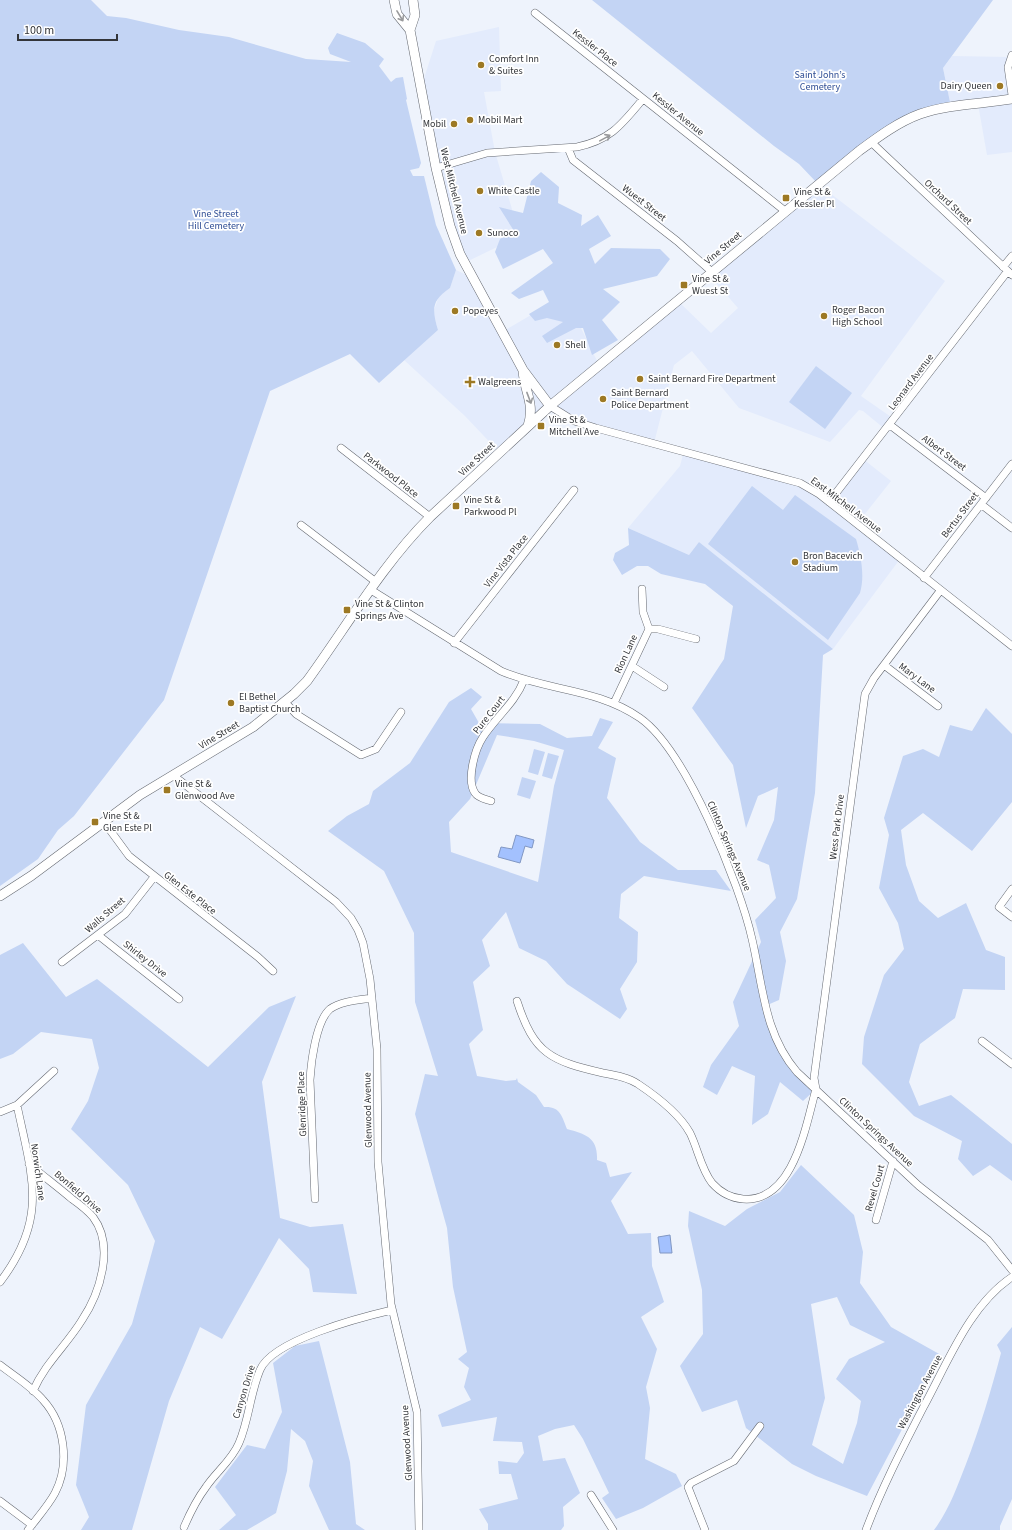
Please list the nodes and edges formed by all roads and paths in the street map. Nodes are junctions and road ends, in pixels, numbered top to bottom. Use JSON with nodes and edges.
{"nodes":[{"id":1,"x":394,"y":0,"type":"edge"},
{"id":2,"x":413,"y":0,"type":"edge"},
{"id":3,"x":535,"y":13,"type":"dead end"},
{"id":4,"x":410,"y":30,"type":"junction"},
{"id":5,"x":1012,"y":55,"type":"edge"},
{"id":6,"x":1012,"y":95,"type":"edge"},
{"id":7,"x":643,"y":99,"type":"junction"},
{"id":8,"x":1012,"y":99,"type":"edge"},
{"id":9,"x":871,"y":142,"type":"junction"},
{"id":10,"x":568,"y":148,"type":"junction"},
{"id":11,"x":436,"y":168,"type":"junction"},
{"id":12,"x":785,"y":211,"type":"junction"},
{"id":13,"x":1012,"y":256,"type":"edge"},
{"id":14,"x":712,"y":272,"type":"junction"},
{"id":15,"x":1007,"y":272,"type":"edge"},
{"id":16,"x":523,"y":370,"type":"junction"},
{"id":17,"x":550,"y":406,"type":"junction"},
{"id":18,"x":890,"y":424,"type":"junction"},
{"id":19,"x":528,"y":427,"type":"junction"},
{"id":20,"x":340,"y":448,"type":"dead end"},
{"id":21,"x":1012,"y":464,"type":"edge"},
{"id":22,"x":574,"y":490,"type":"dead end"},
{"id":23,"x":986,"y":498,"type":"junction"},
{"id":24,"x":829,"y":502,"type":"junction"},
{"id":25,"x":982,"y":505,"type":"junction"},
{"id":26,"x":430,"y":517,"type":"junction"},
{"id":27,"x":301,"y":525,"type":"dead end"},
{"id":28,"x":1012,"y":528,"type":"edge"},
{"id":29,"x":924,"y":578,"type":"junction"},
{"id":30,"x":374,"y":586,"type":"junction"},
{"id":31,"x":642,"y":589,"type":"dead end"},
{"id":32,"x":940,"y":591,"type":"junction"},
{"id":33,"x":649,"y":629,"type":"junction"},
{"id":34,"x":696,"y":639,"type":"dead end"},
{"id":35,"x":454,"y":643,"type":"junction"},
{"id":36,"x":1012,"y":646,"type":"edge"},
{"id":37,"x":884,"y":665,"type":"junction"},
{"id":38,"x":632,"y":666,"type":"junction"},
{"id":39,"x":524,"y":680,"type":"junction"},
{"id":40,"x":664,"y":687,"type":"dead end"},
{"id":41,"x":284,"y":702,"type":"junction"},
{"id":42,"x":614,"y":703,"type":"junction"},
{"id":43,"x":938,"y":706,"type":"dead end"},
{"id":44,"x":401,"y":712,"type":"dead end"},
{"id":45,"x":174,"y":776,"type":"junction"},
{"id":46,"x":491,"y":801,"type":"dead end"},
{"id":47,"x":104,"y":822,"type":"junction"},
{"id":48,"x":154,"y":877,"type":"junction"},
{"id":49,"x":1012,"y":889,"type":"edge"},
{"id":50,"x":0,"y":896,"type":"edge"},
{"id":51,"x":1012,"y":917,"type":"edge"},
{"id":52,"x":98,"y":935,"type":"junction"},
{"id":53,"x":62,"y":962,"type":"dead end"},
{"id":54,"x":273,"y":971,"type":"dead end"},
{"id":55,"x":372,"y":998,"type":"junction"},
{"id":56,"x":179,"y":999,"type":"dead end"},
{"id":57,"x":517,"y":1001,"type":"dead end"},
{"id":58,"x":982,"y":1041,"type":"dead end"},
{"id":59,"x":1012,"y":1064,"type":"edge"},
{"id":60,"x":54,"y":1071,"type":"dead end"},
{"id":61,"x":816,"y":1089,"type":"junction"},
{"id":62,"x":16,"y":1105,"type":"junction"},
{"id":63,"x":0,"y":1112,"type":"edge"},
{"id":64,"x":893,"y":1161,"type":"junction"},
{"id":65,"x":29,"y":1164,"type":"junction"},
{"id":66,"x":315,"y":1198,"type":"dead end"},
{"id":67,"x":876,"y":1220,"type":"dead end"},
{"id":68,"x":1012,"y":1270,"type":"edge"},
{"id":69,"x":1012,"y":1277,"type":"edge"},
{"id":70,"x":0,"y":1282,"type":"edge"},
{"id":71,"x":392,"y":1310,"type":"junction"},
{"id":72,"x":0,"y":1365,"type":"edge"},
{"id":73,"x":33,"y":1391,"type":"junction"},
{"id":74,"x":760,"y":1426,"type":"dead end"},
{"id":75,"x":591,"y":1495,"type":"dead end"},
{"id":76,"x":0,"y":1501,"type":"edge"},
{"id":77,"x":184,"y":1527,"type":"dead end"},
{"id":78,"x":30,"y":1528,"type":"edge"},
{"id":79,"x":419,"y":1530,"type":"edge"},
{"id":80,"x":613,"y":1530,"type":"edge"},
{"id":81,"x":705,"y":1530,"type":"edge"},
{"id":82,"x":866,"y":1530,"type":"edge"}],
"edges":[{"from":1,"to":4,"type":"main road","name":"West Mitchell Avenue","one_way":true},
{"from":2,"to":4,"type":"main road","name":"West Mitchell Avenue"},
{"from":3,"to":7,"type":"street","name":"Kessler Place"},
{"from":4,"to":11,"type":"main road","name":"West Mitchell Avenue"},
{"from":5,"to":6,"type":"street"},
{"from":10,"to":7,"type":"street","name":"Kessler Avenue","one_way":true},
{"from":7,"to":12,"type":"street","name":"Kessler Avenue"},
{"from":8,"to":9,"type":"main road","name":"Vine Street"},
{"from":9,"to":12,"type":"main road","name":"Vine Street"},
{"from":9,"to":15,"type":"street","name":"Orchard Street"},
{"from":10,"to":11,"type":"street","name":"Kessler Avenue"},
{"from":10,"to":14,"type":"street","name":"Wuest Street"},
{"from":11,"to":16,"type":"main road","name":"West Mitchell Avenue"},
{"from":12,"to":14,"type":"main road","name":"Vine Street"},
{"from":13,"to":15,"type":"street","name":"Leonard Avenue"},
{"from":14,"to":17,"type":"main road","name":"Vine Street"},
{"from":15,"to":18,"type":"street","name":"Leonard Avenue"},
{"from":16,"to":17,"type":"main road","name":"West Mitchell Avenue"},
{"from":16,"to":19,"type":"main road","one_way":true},
{"from":17,"to":19,"type":"main road","name":"Vine Street"},
{"from":17,"to":24,"type":"street","name":"East Mitchell Avenue"},
{"from":18,"to":23,"type":"street","name":"Albert Street"},
{"from":18,"to":24,"type":"street","name":"Leonard Avenue"},
{"from":19,"to":26,"type":"main road","name":"Vine Street"},
{"from":20,"to":26,"type":"street","name":"Parkwood Place"},
{"from":21,"to":23,"type":"street","name":"Bertus Street"},
{"from":22,"to":35,"type":"street","name":"Vine Vista Place"},
{"from":23,"to":25,"type":"street","name":"Bertus Street"},
{"from":24,"to":29,"type":"street","name":"East Mitchell Avenue"},
{"from":25,"to":28,"type":"street"},
{"from":25,"to":29,"type":"street","name":"Bertus Street"},
{"from":26,"to":30,"type":"main road","name":"Vine Street"},
{"from":27,"to":30,"type":"street","name":"Clinton Springs Avenue"},
{"from":29,"to":32,"type":"street","name":"East Mitchell Avenue"},
{"from":30,"to":35,"type":"street","name":"Clinton Springs Avenue"},
{"from":30,"to":41,"type":"main road","name":"Vine Street"},
{"from":31,"to":33,"type":"street","name":"Rion Lane"},
{"from":32,"to":36,"type":"street","name":"East Mitchell Avenue"},
{"from":32,"to":37,"type":"street","name":"Wess Park Drive"},
{"from":33,"to":34,"type":"street"},
{"from":33,"to":38,"type":"street","name":"Rion Lane"},
{"from":35,"to":39,"type":"street","name":"Clinton Springs Avenue"},
{"from":37,"to":43,"type":"street","name":"Mary Lane"},
{"from":37,"to":61,"type":"street","name":"Wess Park Drive"},
{"from":38,"to":40,"type":"street"},
{"from":38,"to":42,"type":"street","name":"Rion Lane"},
{"from":39,"to":42,"type":"street","name":"Clinton Springs Avenue"},
{"from":39,"to":46,"type":"street","name":"Pure Court"},
{"from":41,"to":44,"type":"street"},
{"from":41,"to":45,"type":"main road","name":"Vine Street"},
{"from":42,"to":61,"type":"street","name":"Clinton Springs Avenue"},
{"from":45,"to":47,"type":"main road","name":"Vine Street"},
{"from":45,"to":55,"type":"street","name":"Glenwood Avenue"},
{"from":47,"to":48,"type":"street","name":"Glen Este Place"},
{"from":47,"to":50,"type":"main road","name":"Vine Street"},
{"from":48,"to":52,"type":"street","name":"Walls Street"},
{"from":48,"to":54,"type":"street","name":"Glen Este Place"},
{"from":49,"to":51,"type":"street"},
{"from":52,"to":53,"type":"street","name":"Walls Street"},
{"from":52,"to":56,"type":"street","name":"Shirley Drive"},
{"from":55,"to":66,"type":"street","name":"Glenridge Place"},
{"from":55,"to":71,"type":"street","name":"Glenwood Avenue"},
{"from":57,"to":61,"type":"street","name":"Wess Park Drive"},
{"from":58,"to":59,"type":"street"},
{"from":60,"to":62,"type":"street"},
{"from":61,"to":64,"type":"street","name":"Clinton Springs Avenue"},
{"from":62,"to":63,"type":"street"},
{"from":62,"to":65,"type":"street","name":"Norwich Lane"},
{"from":64,"to":67,"type":"street","name":"Revel Court"},
{"from":64,"to":68,"type":"street","name":"Clinton Springs Avenue"},
{"from":65,"to":70,"type":"street","name":"Norwich Lane"},
{"from":65,"to":73,"type":"street","name":"Bonfield Drive"},
{"from":69,"to":82,"type":"street","name":"Washington Avenue"},
{"from":71,"to":77,"type":"street","name":"Canyon Drive"},
{"from":71,"to":79,"type":"street","name":"Glenwood Avenue"},
{"from":72,"to":73,"type":"street"},
{"from":73,"to":78,"type":"street"},
{"from":74,"to":81,"type":"street"},
{"from":75,"to":80,"type":"street"},
{"from":76,"to":78,"type":"street"}]}
